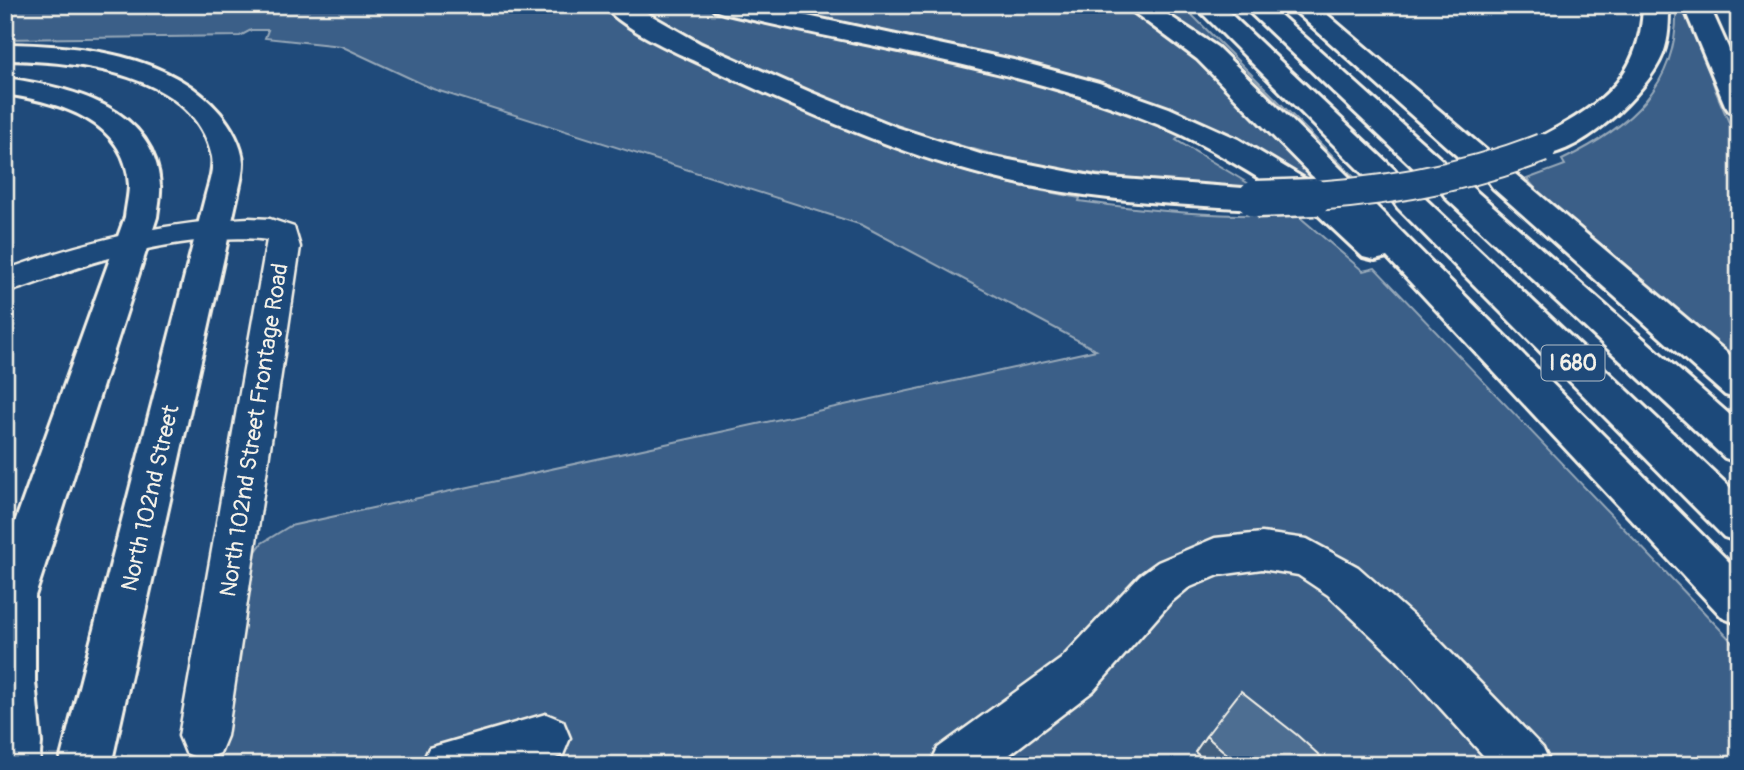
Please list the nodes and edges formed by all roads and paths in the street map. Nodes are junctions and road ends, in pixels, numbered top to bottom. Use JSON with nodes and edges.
{"nodes":[{"id":1,"x":616,"y":5,"type":"edge"},
{"id":2,"x":723,"y":5,"type":"edge"},
{"id":3,"x":1136,"y":5,"type":"edge"},
{"id":4,"x":1206,"y":5,"type":"edge"},
{"id":5,"x":1254,"y":5,"type":"edge"},
{"id":6,"x":1300,"y":5,"type":"edge"},
{"id":7,"x":1656,"y":5,"type":"edge"},
{"id":8,"x":1696,"y":5,"type":"edge"},
{"id":9,"x":5,"y":52,"type":"edge"},
{"id":10,"x":5,"y":86,"type":"edge"},
{"id":11,"x":1739,"y":105,"type":"edge"},
{"id":12,"x":1476,"y":157,"type":"dead end"},
{"id":13,"x":1504,"y":181,"type":"dead end"},
{"id":14,"x":1294,"y":186,"type":"dead end"},
{"id":15,"x":212,"y":231,"type":"junction"},
{"id":16,"x":132,"y":243,"type":"junction"},
{"id":17,"x":5,"y":282,"type":"edge"},
{"id":18,"x":1739,"y":385,"type":"edge"},
{"id":19,"x":1739,"y":447,"type":"edge"},
{"id":20,"x":1739,"y":524,"type":"edge"},
{"id":21,"x":1739,"y":603,"type":"edge"},
{"id":22,"x":8,"y":606,"type":"edge"},
{"id":23,"x":203,"y":736,"type":"dead end"},
{"id":24,"x":546,"y":738,"type":"dead end"},
{"id":25,"x":13,"y":765,"type":"edge"},
{"id":26,"x":85,"y":765,"type":"edge"},
{"id":27,"x":446,"y":765,"type":"edge"},
{"id":28,"x":955,"y":765,"type":"edge"},
{"id":29,"x":1526,"y":765,"type":"edge"}],
"edges":[{"from":1,"to":7,"type":"main road","bridge":true},
{"from":2,"to":14,"type":"main road"},
{"from":3,"to":21,"type":"main road"},
{"from":4,"to":20,"type":"main road","number":"I 680"},
{"from":5,"to":19,"type":"main road","number":"I 680"},
{"from":6,"to":12,"type":"main road"},
{"from":8,"to":11,"type":"main road"},
{"from":9,"to":15,"type":"main road","name":"North 102nd Street"},
{"from":10,"to":16,"type":"main road"},
{"from":13,"to":18,"type":"main road"},
{"from":15,"to":16,"type":"street","name":"North 102nd Street Frontage Road"},
{"from":15,"to":23,"type":"street","name":"North 102nd Street Frontage Road"},
{"from":15,"to":26,"type":"main road","name":"North 102nd Street"},
{"from":16,"to":17,"type":"street","name":"North 102nd Street Frontage Road"},
{"from":16,"to":22,"type":"main road"},
{"from":22,"to":25,"type":"main road"},
{"from":24,"to":27,"type":"street"},
{"from":28,"to":29,"type":"street"}]}
